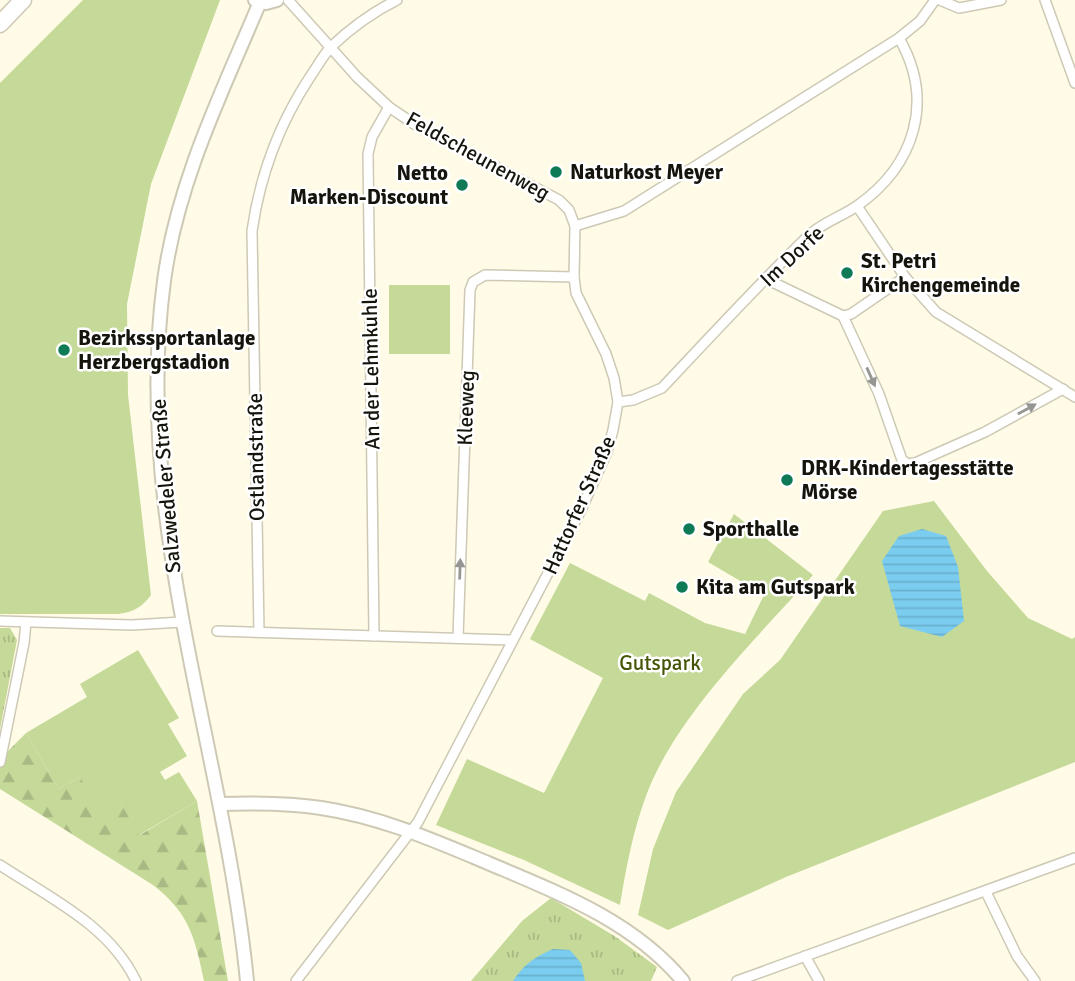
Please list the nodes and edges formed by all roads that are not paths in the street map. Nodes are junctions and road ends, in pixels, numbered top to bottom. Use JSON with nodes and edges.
{"nodes":[{"id":1,"x":23,"y":0,"type":"edge"},
{"id":2,"x":277,"y":0,"type":"edge"},
{"id":3,"x":288,"y":0,"type":"edge"},
{"id":4,"x":397,"y":0,"type":"edge"},
{"id":5,"x":937,"y":0,"type":"edge"},
{"id":6,"x":1002,"y":0,"type":"edge"},
{"id":7,"x":1045,"y":0,"type":"edge"},
{"id":8,"x":258,"y":1,"type":"edge"},
{"id":9,"x":0,"y":24,"type":"edge"},
{"id":10,"x":899,"y":38,"type":"junction"},
{"id":11,"x":330,"y":48,"type":"junction"},
{"id":12,"x":1075,"y":83,"type":"edge"},
{"id":13,"x":389,"y":107,"type":"junction"},
{"id":14,"x":858,"y":206,"type":"junction"},
{"id":15,"x":575,"y":226,"type":"junction"},
{"id":16,"x":574,"y":277,"type":"junction"},
{"id":17,"x":905,"y":277,"type":"junction"},
{"id":18,"x":765,"y":279,"type":"junction"},
{"id":19,"x":843,"y":316,"type":"junction"},
{"id":20,"x":1063,"y":389,"type":"junction"},
{"id":21,"x":1075,"y":397,"type":"edge"},
{"id":22,"x":618,"y":402,"type":"junction"},
{"id":23,"x":0,"y":621,"type":"edge"},
{"id":24,"x":26,"y":622,"type":"junction"},
{"id":25,"x":182,"y":622,"type":"junction"},
{"id":26,"x":217,"y":631,"type":"dead end"},
{"id":27,"x":259,"y":632,"type":"junction"},
{"id":28,"x":374,"y":636,"type":"junction"},
{"id":29,"x":458,"y":638,"type":"junction"},
{"id":30,"x":512,"y":640,"type":"junction"},
{"id":31,"x":0,"y":762,"type":"edge"},
{"id":32,"x":219,"y":804,"type":"junction"},
{"id":33,"x":412,"y":831,"type":"junction"},
{"id":34,"x":1075,"y":859,"type":"edge"},
{"id":35,"x":0,"y":865,"type":"edge"},
{"id":36,"x":986,"y":892,"type":"junction"},
{"id":37,"x":806,"y":957,"type":"junction"},
{"id":38,"x":136,"y":981,"type":"edge"},
{"id":39,"x":247,"y":981,"type":"edge"},
{"id":40,"x":296,"y":981,"type":"edge"},
{"id":41,"x":684,"y":981,"type":"edge"},
{"id":42,"x":737,"y":981,"type":"edge"},
{"id":43,"x":819,"y":981,"type":"edge"},
{"id":44,"x":1035,"y":981,"type":"edge"}],
"edges":[{"from":1,"to":9,"type":"highway"},
{"from":2,"to":8,"type":"street","name":"Salzwedeler Straße"},
{"from":3,"to":11,"type":"street","name":"Feldscheunenweg"},
{"from":4,"to":11,"type":"street","name":"Ostlandstraße"},
{"from":5,"to":6,"type":"street"},
{"from":5,"to":10,"type":"street"},
{"from":7,"to":12,"type":"street"},
{"from":8,"to":25,"type":"street","name":"Salzwedeler Straße"},
{"from":10,"to":14,"type":"street","name":"Im Dorfe"},
{"from":10,"to":15,"type":"street"},
{"from":11,"to":13,"type":"street","name":"Feldscheunenweg"},
{"from":11,"to":27,"type":"street","name":"Ostlandstraße"},
{"from":13,"to":15,"type":"street","name":"Feldscheunenweg"},
{"from":13,"to":28,"type":"street","name":"An der Lehmkuhle"},
{"from":14,"to":17,"type":"street"},
{"from":14,"to":18,"type":"street","name":"Im Dorfe"},
{"from":15,"to":16,"type":"street","name":"Hattorfer Straße"},
{"from":16,"to":22,"type":"street","name":"Hattorfer Straße"},
{"from":29,"to":16,"type":"street","name":"Kleeweg","one_way":true},
{"from":17,"to":19,"type":"street"},
{"from":17,"to":20,"type":"street"},
{"from":18,"to":19,"type":"street"},
{"from":18,"to":22,"type":"street","name":"Im Dorfe"},
{"from":19,"to":20,"type":"street","one_way":true},
{"from":20,"to":21,"type":"street"},
{"from":22,"to":30,"type":"street","name":"Hattorfer Straße"},
{"from":23,"to":24,"type":"street"},
{"from":24,"to":25,"type":"street"},
{"from":24,"to":31,"type":"street"},
{"from":25,"to":32,"type":"street","name":"Salzwedeler Straße"},
{"from":26,"to":27,"type":"street"},
{"from":27,"to":28,"type":"street"},
{"from":28,"to":29,"type":"street"},
{"from":29,"to":30,"type":"street"},
{"from":30,"to":33,"type":"street","name":"Hattorfer Straße"},
{"from":32,"to":33,"type":"street"},
{"from":32,"to":39,"type":"street","name":"Salzwedeler Straße"},
{"from":33,"to":40,"type":"street","name":"Hattorfer Straße"},
{"from":33,"to":41,"type":"street"},
{"from":34,"to":36,"type":"street"},
{"from":35,"to":38,"type":"street"},
{"from":36,"to":37,"type":"street"},
{"from":36,"to":44,"type":"street"},
{"from":37,"to":42,"type":"street"},
{"from":37,"to":43,"type":"street"}]}
